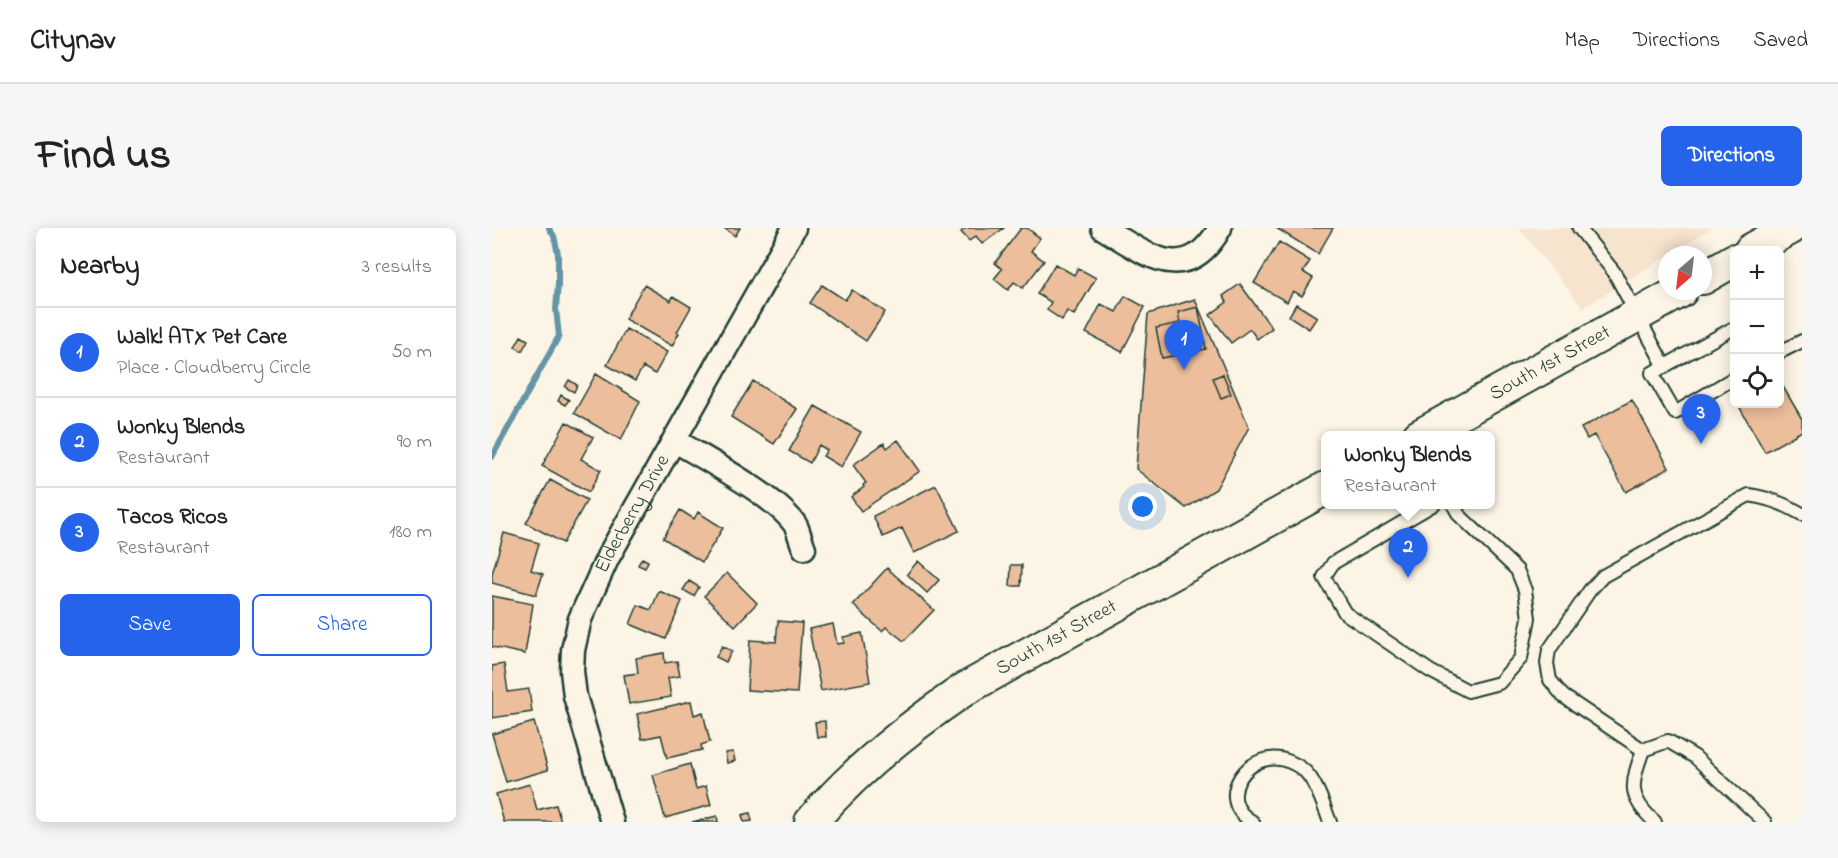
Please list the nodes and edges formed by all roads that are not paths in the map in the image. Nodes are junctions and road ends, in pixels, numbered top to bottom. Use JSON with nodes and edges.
{"nodes":[{"id":1,"x":794,"y":228,"type":"edge"},
{"id":2,"x":1103,"y":228,"type":"edge"},
{"id":3,"x":1220,"y":228,"type":"edge"},
{"id":4,"x":1579,"y":228,"type":"edge"},
{"id":5,"x":1791,"y":228,"type":"edge"},
{"id":6,"x":1759,"y":246,"type":"edge"},
{"id":7,"x":1730,"y":262,"type":"edge"},
{"id":8,"x":1712,"y":273,"type":"edge"},
{"id":9,"x":1665,"y":300,"type":"edge"},
{"id":10,"x":1638,"y":315,"type":"junction"},
{"id":11,"x":1730,"y":330,"type":"edge"},
{"id":12,"x":1802,"y":342,"type":"edge"},
{"id":13,"x":1784,"y":347,"type":"edge"},
{"id":14,"x":1665,"y":367,"type":"junction"},
{"id":15,"x":1730,"y":380,"type":"edge"},
{"id":16,"x":1426,"y":431,"type":"edge"},
{"id":17,"x":674,"y":440,"type":"junction"},
{"id":18,"x":1321,"y":491,"type":"edge"},
{"id":19,"x":1425,"y":509,"type":"edge"},
{"id":20,"x":1456,"y":509,"type":"edge"},
{"id":21,"x":1802,"y":514,"type":"edge"},
{"id":22,"x":804,"y":548,"type":"dead end"},
{"id":23,"x":1643,"y":750,"type":"junction"},
{"id":24,"x":612,"y":822,"type":"edge"},
{"id":25,"x":811,"y":822,"type":"edge"},
{"id":26,"x":1252,"y":822,"type":"edge"},
{"id":27,"x":1330,"y":822,"type":"edge"},
{"id":28,"x":1655,"y":822,"type":"edge"},
{"id":29,"x":1765,"y":822,"type":"edge"}],
"edges":[{"from":1,"to":17,"type":"street","name":"Elderberry Drive"},
{"from":2,"to":3,"type":"street"},
{"from":4,"to":10,"type":"lane"},
{"from":5,"to":6,"type":"main road"},
{"from":7,"to":8,"type":"main road"},
{"from":9,"to":10,"type":"main road","name":"South 1st Street"},
{"from":10,"to":14,"type":"lane"},
{"from":10,"to":16,"type":"main road","name":"South 1st Street"},
{"from":11,"to":14,"type":"lane"},
{"from":12,"to":13,"type":"lane"},
{"from":14,"to":15,"type":"lane"},
{"from":17,"to":22,"type":"street"},
{"from":17,"to":24,"type":"street","name":"Elderberry Drive"},
{"from":18,"to":25,"type":"main road","name":"South 1st Street"},
{"from":19,"to":20,"type":"lane"},
{"from":21,"to":23,"type":"lane"},
{"from":23,"to":28,"type":"lane"},
{"from":23,"to":29,"type":"lane"},
{"from":26,"to":27,"type":"lane"}]}
